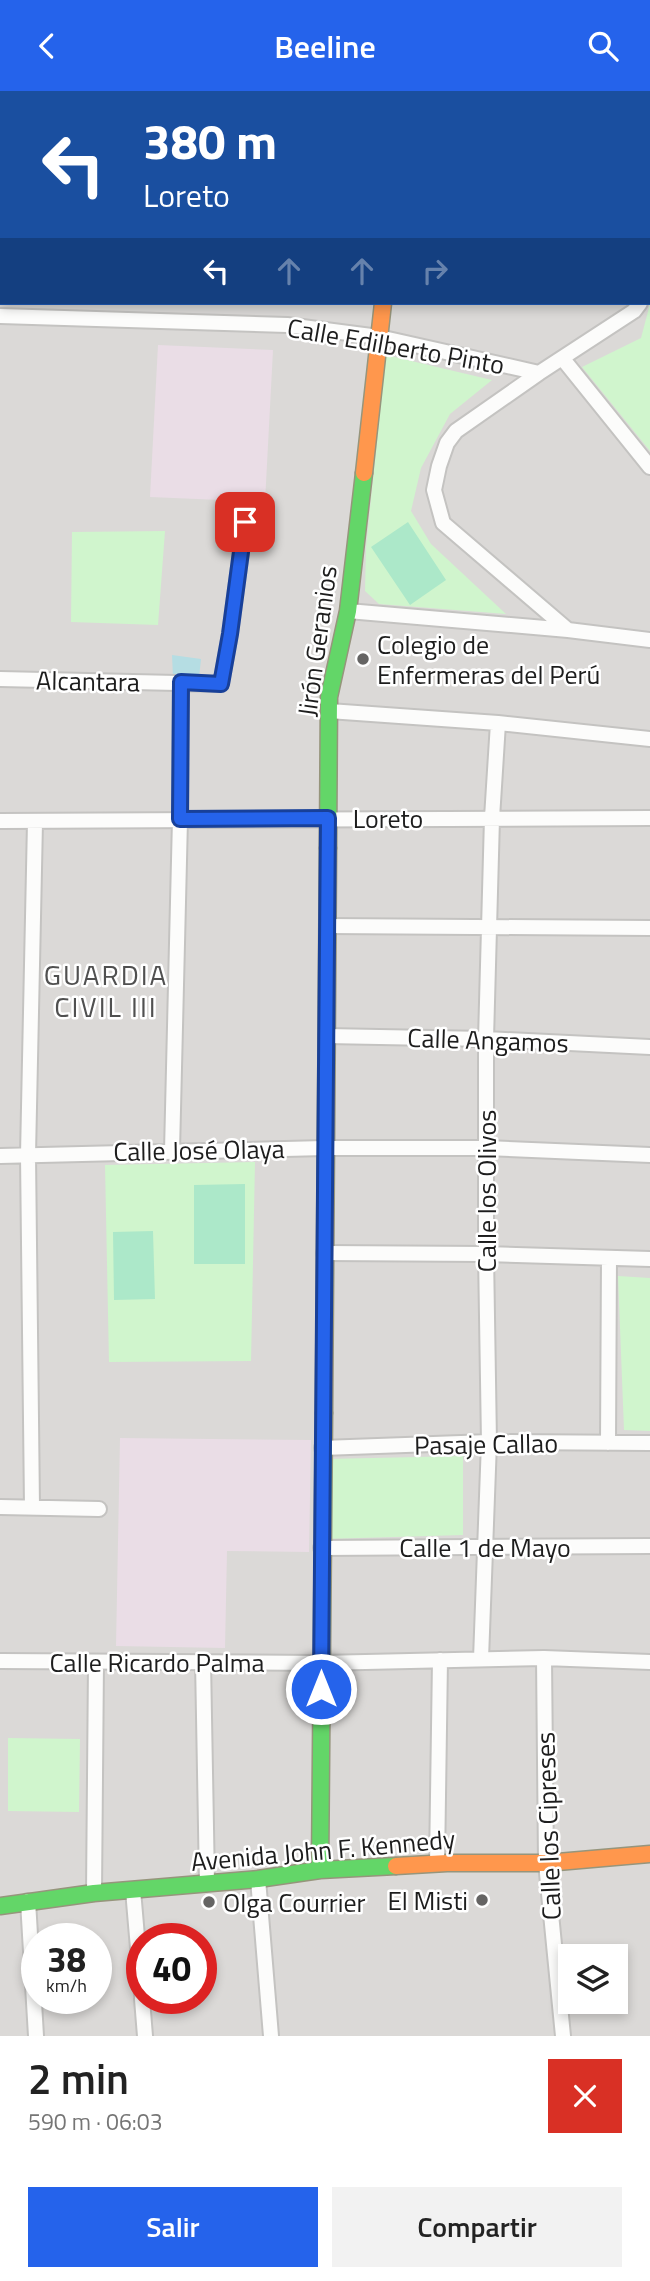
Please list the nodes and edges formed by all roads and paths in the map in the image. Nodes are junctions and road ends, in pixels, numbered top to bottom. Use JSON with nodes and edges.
{"nodes":[{"id":1,"x":383,"y":305,"type":"edge"},
{"id":2,"x":638,"y":305,"type":"edge"},
{"id":3,"x":0,"y":316,"type":"edge"},
{"id":4,"x":379,"y":337,"type":"junction"},
{"id":5,"x":563,"y":359,"type":"junction"},
{"id":6,"x":539,"y":373,"type":"junction"},
{"id":7,"x":650,"y":467,"type":"edge"},
{"id":8,"x":245,"y":522,"type":"dead end"},
{"id":9,"x":348,"y":611,"type":"junction"},
{"id":10,"x":568,"y":630,"type":"junction"},
{"id":11,"x":650,"y":640,"type":"edge"},
{"id":12,"x":0,"y":679,"type":"edge"},
{"id":13,"x":181,"y":682,"type":"junction"},
{"id":14,"x":329,"y":711,"type":"junction"},
{"id":15,"x":498,"y":723,"type":"junction"},
{"id":16,"x":650,"y":739,"type":"edge"},
{"id":17,"x":328,"y":818,"type":"junction"},
{"id":18,"x":492,"y":818,"type":"junction"},
{"id":19,"x":650,"y":818,"type":"edge"},
{"id":20,"x":180,"y":819,"type":"junction"},
{"id":21,"x":0,"y":821,"type":"edge"},
{"id":22,"x":35,"y":822,"type":"junction"},
{"id":23,"x":327,"y":926,"type":"junction"},
{"id":24,"x":489,"y":928,"type":"junction"},
{"id":25,"x":650,"y":928,"type":"edge"},
{"id":26,"x":326,"y":1036,"type":"junction"},
{"id":27,"x":486,"y":1039,"type":"junction"},
{"id":28,"x":650,"y":1047,"type":"edge"},
{"id":29,"x":325,"y":1148,"type":"junction"},
{"id":30,"x":486,"y":1148,"type":"junction"},
{"id":31,"x":172,"y":1151,"type":"junction"},
{"id":32,"x":29,"y":1155,"type":"junction"},
{"id":33,"x":0,"y":1156,"type":"edge"},
{"id":34,"x":650,"y":1156,"type":"edge"},
{"id":35,"x":324,"y":1253,"type":"junction"},
{"id":36,"x":486,"y":1254,"type":"junction"},
{"id":37,"x":609,"y":1258,"type":"junction"},
{"id":38,"x":650,"y":1259,"type":"edge"},
{"id":39,"x":489,"y":1442,"type":"junction"},
{"id":40,"x":608,"y":1443,"type":"junction"},
{"id":41,"x":650,"y":1443,"type":"edge"},
{"id":42,"x":322,"y":1448,"type":"junction"},
{"id":43,"x":0,"y":1507,"type":"edge"},
{"id":44,"x":32,"y":1507,"type":"junction"},
{"id":45,"x":99,"y":1509,"type":"dead end"},
{"id":46,"x":650,"y":1546,"type":"edge"},
{"id":47,"x":485,"y":1547,"type":"junction"},
{"id":48,"x":321,"y":1548,"type":"junction"},
{"id":49,"x":544,"y":1658,"type":"junction"},
{"id":50,"x":481,"y":1659,"type":"junction"},
{"id":51,"x":440,"y":1660,"type":"junction"},
{"id":52,"x":0,"y":1661,"type":"edge"},
{"id":53,"x":203,"y":1661,"type":"junction"},
{"id":54,"x":96,"y":1662,"type":"junction"},
{"id":55,"x":650,"y":1662,"type":"edge"},
{"id":56,"x":321,"y":1663,"type":"junction"},
{"id":57,"x":650,"y":1854,"type":"edge"},
{"id":58,"x":547,"y":1863,"type":"junction"},
{"id":59,"x":437,"y":1864,"type":"junction"},
{"id":60,"x":320,"y":1870,"type":"junction"},
{"id":61,"x":258,"y":1879,"type":"junction"},
{"id":62,"x":207,"y":1883,"type":"junction"},
{"id":63,"x":132,"y":1890,"type":"junction"},
{"id":64,"x":94,"y":1893,"type":"junction"},
{"id":65,"x":28,"y":1901,"type":"junction"},
{"id":66,"x":0,"y":1906,"type":"edge"},
{"id":67,"x":135,"y":1923,"type":"edge"},
{"id":68,"x":143,"y":2014,"type":"edge"},
{"id":69,"x":36,"y":2036,"type":"edge"},
{"id":70,"x":145,"y":2036,"type":"edge"},
{"id":71,"x":271,"y":2036,"type":"edge"},
{"id":72,"x":563,"y":2036,"type":"edge"}],
"edges":[{"from":1,"to":4,"type":"street","name":"Jirón Geranios"},
{"from":2,"to":5,"type":"street"},
{"from":3,"to":4,"type":"street","name":"Calle Edilberto Pinto"},
{"from":4,"to":6,"type":"street","name":"Calle Edilberto Pinto"},
{"from":4,"to":9,"type":"street","name":"Jirón Geranios"},
{"from":5,"to":6,"type":"street"},
{"from":5,"to":7,"type":"street"},
{"from":6,"to":10,"type":"street"},
{"from":8,"to":13,"type":"street","name":"Alcantara"},
{"from":9,"to":10,"type":"street"},
{"from":9,"to":14,"type":"street","name":"Jirón Geranios"},
{"from":10,"to":11,"type":"street"},
{"from":12,"to":13,"type":"street","name":"Alcantara"},
{"from":13,"to":20,"type":"street"},
{"from":14,"to":15,"type":"street"},
{"from":14,"to":17,"type":"street","name":"Jirón Geranios"},
{"from":15,"to":16,"type":"street"},
{"from":15,"to":18,"type":"street","name":"Calle los Olivos"},
{"from":17,"to":18,"type":"street","name":"Loreto"},
{"from":17,"to":20,"type":"street","name":"Loreto"},
{"from":17,"to":23,"type":"street","name":"Jirón Geranios"},
{"from":18,"to":19,"type":"street","name":"Loreto"},
{"from":18,"to":24,"type":"street","name":"Calle los Olivos"},
{"from":20,"to":22,"type":"street","name":"Loreto"},
{"from":20,"to":31,"type":"street"},
{"from":21,"to":22,"type":"street","name":"Loreto"},
{"from":22,"to":32,"type":"street"},
{"from":23,"to":24,"type":"street"},
{"from":23,"to":26,"type":"street","name":"Jirón Geranios"},
{"from":24,"to":25,"type":"street"},
{"from":24,"to":27,"type":"street","name":"Calle los Olivos"},
{"from":26,"to":27,"type":"street","name":"Calle Angamos"},
{"from":26,"to":29,"type":"street","name":"Jirón Geranios"},
{"from":27,"to":28,"type":"street","name":"Calle Angamos"},
{"from":27,"to":30,"type":"street","name":"Calle los Olivos"},
{"from":29,"to":30,"type":"street","name":"Calle José Olaya"},
{"from":29,"to":31,"type":"street","name":"Calle José Olaya"},
{"from":29,"to":35,"type":"street","name":"Jirón Geranios"},
{"from":30,"to":34,"type":"street","name":"Calle José Olaya"},
{"from":30,"to":36,"type":"street","name":"Calle los Olivos"},
{"from":31,"to":32,"type":"street","name":"Calle José Olaya"},
{"from":32,"to":33,"type":"street","name":"Calle José Olaya"},
{"from":32,"to":44,"type":"street"},
{"from":35,"to":36,"type":"street"},
{"from":35,"to":42,"type":"street","name":"Jirón Geranios"},
{"from":36,"to":37,"type":"street"},
{"from":36,"to":39,"type":"street","name":"Calle los Olivos"},
{"from":37,"to":38,"type":"street"},
{"from":37,"to":40,"type":"street"},
{"from":39,"to":40,"type":"street","name":"Pasaje Callao"},
{"from":39,"to":42,"type":"street","name":"Pasaje Callao"},
{"from":39,"to":47,"type":"street","name":"Calle los Olivos"},
{"from":40,"to":41,"type":"street","name":"Pasaje Callao"},
{"from":42,"to":48,"type":"street","name":"Jirón Geranios"},
{"from":43,"to":44,"type":"street"},
{"from":44,"to":45,"type":"street"},
{"from":46,"to":47,"type":"street","name":"Calle 1 de Mayo"},
{"from":47,"to":48,"type":"street","name":"Calle 1 de Mayo"},
{"from":47,"to":50,"type":"street","name":"Calle los Olivos"},
{"from":48,"to":56,"type":"street","name":"Jirón Geranios"},
{"from":49,"to":50,"type":"street","name":"Calle Ricardo Palma"},
{"from":49,"to":55,"type":"street","name":"Calle Ricardo Palma"},
{"from":49,"to":58,"type":"street","name":"Calle los Cipreses"},
{"from":50,"to":51,"type":"street","name":"Calle Ricardo Palma"},
{"from":51,"to":56,"type":"street","name":"Calle Ricardo Palma"},
{"from":51,"to":59,"type":"street"},
{"from":52,"to":54,"type":"street","name":"Calle Ricardo Palma"},
{"from":53,"to":54,"type":"street","name":"Calle Ricardo Palma"},
{"from":53,"to":56,"type":"street","name":"Calle Ricardo Palma"},
{"from":53,"to":62,"type":"street"},
{"from":54,"to":64,"type":"street"},
{"from":56,"to":60,"type":"street","name":"Jirón Geranios"},
{"from":57,"to":58,"type":"street","name":"Avenida John F. Kennedy"},
{"from":58,"to":59,"type":"street","name":"Avenida John F. Kennedy"},
{"from":58,"to":72,"type":"street","name":"Calle los Cipreses"},
{"from":59,"to":60,"type":"street","name":"Avenida John F. Kennedy"},
{"from":60,"to":61,"type":"street","name":"Avenida John F. Kennedy"},
{"from":61,"to":62,"type":"street","name":"Avenida John F. Kennedy"},
{"from":61,"to":71,"type":"street"},
{"from":62,"to":63,"type":"street","name":"Avenida John F. Kennedy"},
{"from":63,"to":64,"type":"street","name":"Avenida John F. Kennedy"},
{"from":63,"to":67,"type":"street"},
{"from":64,"to":65,"type":"street","name":"Avenida John F. Kennedy"},
{"from":65,"to":66,"type":"street","name":"Avenida John F. Kennedy"},
{"from":65,"to":69,"type":"street"},
{"from":68,"to":70,"type":"street"}]}
